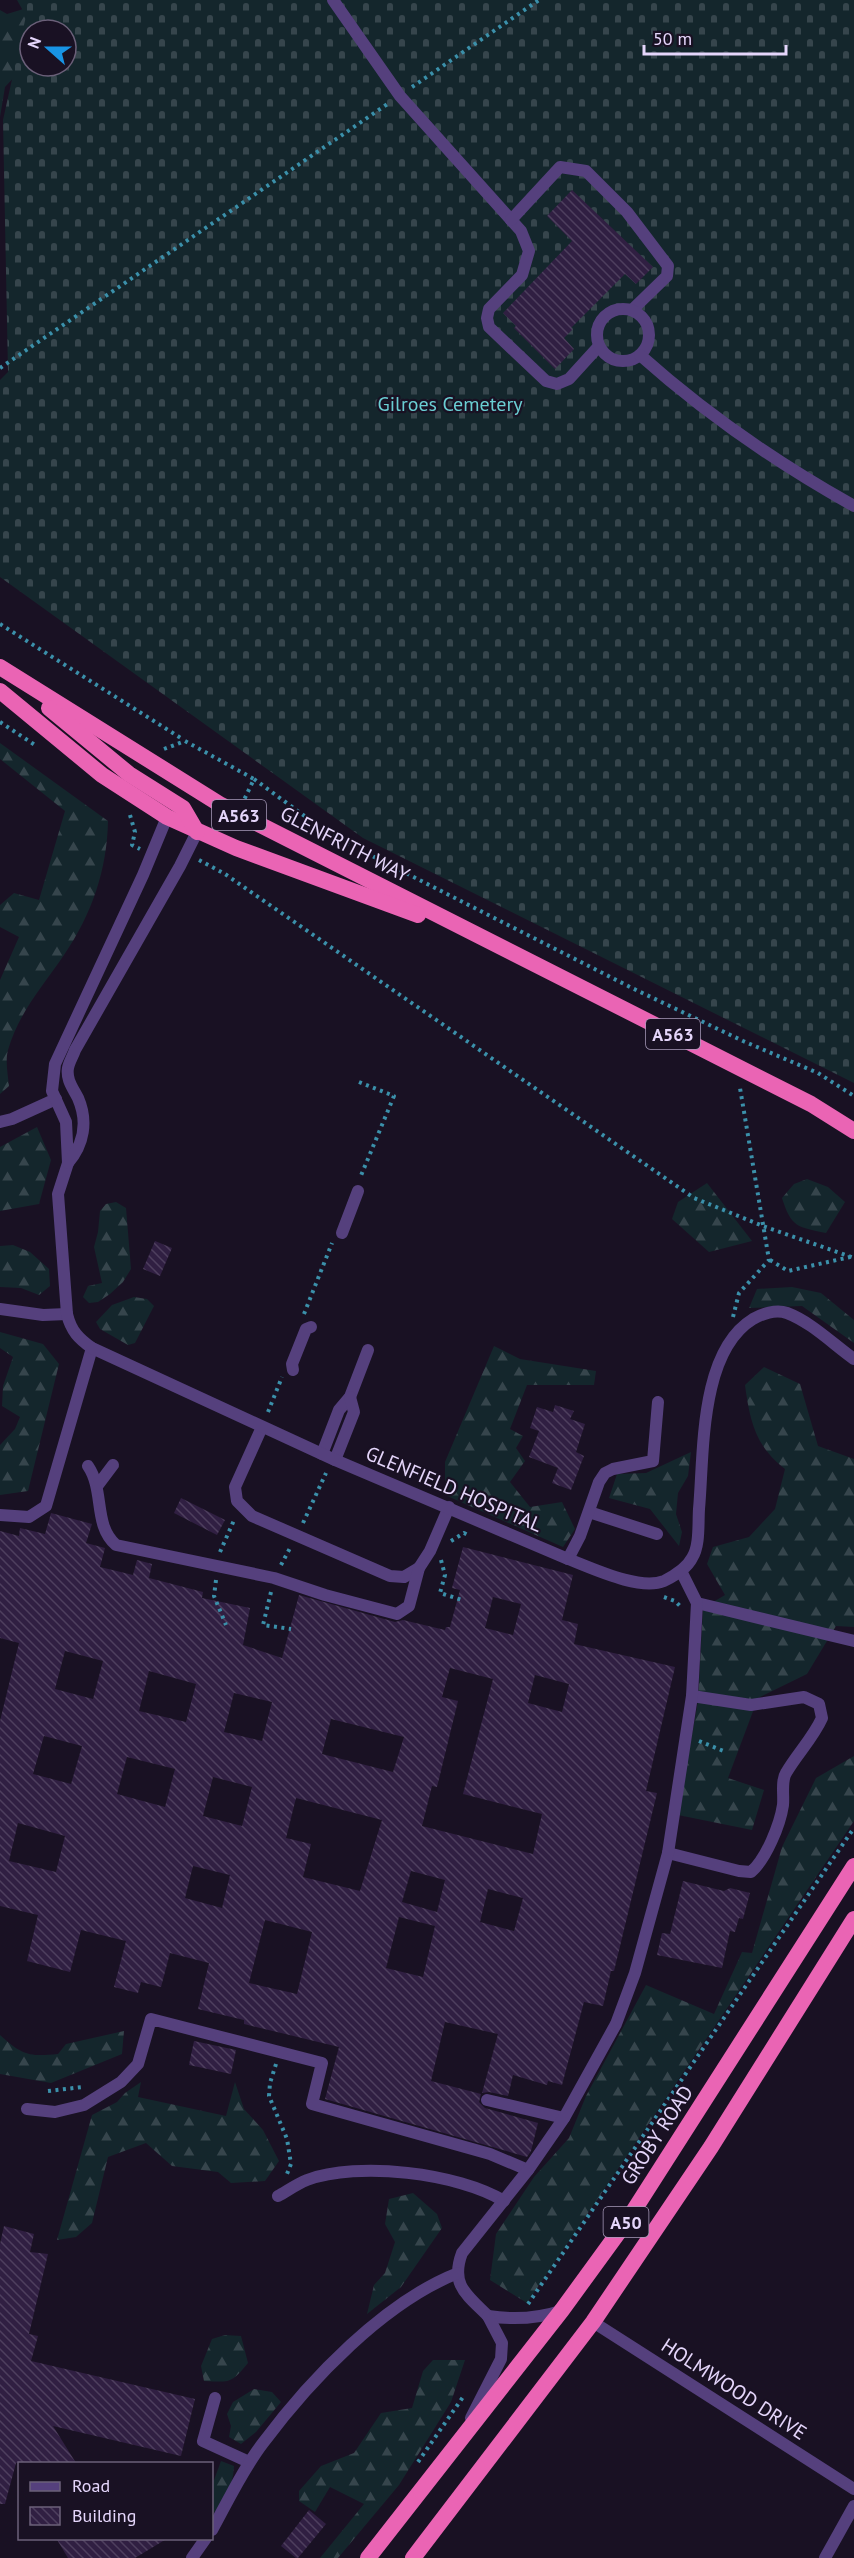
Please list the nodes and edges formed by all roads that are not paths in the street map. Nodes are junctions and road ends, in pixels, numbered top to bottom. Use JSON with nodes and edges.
{"nodes":[{"id":1,"x":333,"y":0,"type":"edge"},
{"id":2,"x":511,"y":220,"type":"junction"},
{"id":3,"x":632,"y":310,"type":"junction"},
{"id":4,"x":599,"y":346,"type":"junction"},
{"id":5,"x":640,"y":355,"type":"junction"},
{"id":6,"x":854,"y":506,"type":"edge"},
{"id":7,"x":0,"y":667,"type":"edge"},
{"id":8,"x":0,"y":692,"type":"edge"},
{"id":9,"x":221,"y":805,"type":"junction"},
{"id":10,"x":183,"y":808,"type":"junction"},
{"id":11,"x":167,"y":817,"type":"junction"},
{"id":12,"x":197,"y":832,"type":"junction"},
{"id":13,"x":490,"y":941,"type":"junction"},
{"id":14,"x":56,"y":1099,"type":"junction"},
{"id":15,"x":0,"y":1122,"type":"edge"},
{"id":16,"x":854,"y":1131,"type":"edge"},
{"id":17,"x":68,"y":1163,"type":"junction"},
{"id":18,"x":358,"y":1191,"type":"dead end"},
{"id":19,"x":342,"y":1233,"type":"dead end"},
{"id":20,"x":0,"y":1309,"type":"edge"},
{"id":21,"x":67,"y":1314,"type":"junction"},
{"id":22,"x":311,"y":1327,"type":"dead end"},
{"id":23,"x":92,"y":1348,"type":"junction"},
{"id":24,"x":368,"y":1350,"type":"dead end"},
{"id":25,"x":854,"y":1359,"type":"edge"},
{"id":26,"x":293,"y":1370,"type":"dead end"},
{"id":27,"x":350,"y":1397,"type":"junction"},
{"id":28,"x":658,"y":1401,"type":"dead end"},
{"id":29,"x":262,"y":1427,"type":"junction"},
{"id":30,"x":322,"y":1454,"type":"junction"},
{"id":31,"x":336,"y":1460,"type":"junction"},
{"id":32,"x":113,"y":1465,"type":"dead end"},
{"id":33,"x":88,"y":1466,"type":"dead end"},
{"id":34,"x":98,"y":1485,"type":"junction"},
{"id":35,"x":449,"y":1507,"type":"junction"},
{"id":36,"x":589,"y":1512,"type":"junction"},
{"id":37,"x":0,"y":1515,"type":"edge"},
{"id":38,"x":657,"y":1534,"type":"dead end"},
{"id":39,"x":568,"y":1559,"type":"junction"},
{"id":40,"x":418,"y":1568,"type":"junction"},
{"id":41,"x":681,"y":1571,"type":"junction"},
{"id":42,"x":697,"y":1603,"type":"junction"},
{"id":43,"x":854,"y":1641,"type":"edge"},
{"id":44,"x":692,"y":1696,"type":"junction"},
{"id":45,"x":668,"y":1853,"type":"junction"},
{"id":46,"x":854,"y":1866,"type":"edge"},
{"id":47,"x":854,"y":1919,"type":"edge"},
{"id":48,"x":487,"y":2100,"type":"dead end"},
{"id":49,"x":27,"y":2109,"type":"dead end"},
{"id":50,"x":564,"y":2118,"type":"junction"},
{"id":51,"x":528,"y":2170,"type":"junction"},
{"id":52,"x":278,"y":2196,"type":"road end"},
{"id":53,"x":504,"y":2201,"type":"junction"},
{"id":54,"x":458,"y":2272,"type":"junction"},
{"id":55,"x":562,"y":2310,"type":"junction"},
{"id":56,"x":488,"y":2316,"type":"junction"},
{"id":57,"x":593,"y":2322,"type":"junction"},
{"id":58,"x":214,"y":2398,"type":"dead end"},
{"id":59,"x":451,"y":2456,"type":"junction"},
{"id":60,"x":249,"y":2462,"type":"junction"},
{"id":61,"x":854,"y":2489,"type":"edge"},
{"id":62,"x":854,"y":2506,"type":"edge"},
{"id":63,"x":213,"y":2528,"type":"edge"},
{"id":64,"x":205,"y":2540,"type":"edge"},
{"id":65,"x":192,"y":2558,"type":"edge"},
{"id":66,"x":368,"y":2558,"type":"edge"},
{"id":67,"x":412,"y":2558,"type":"edge"},
{"id":68,"x":825,"y":2558,"type":"edge"}],
"edges":[{"from":1,"to":2,"type":"street"},
{"from":2,"to":3,"type":"street"},
{"from":2,"to":4,"type":"street"},
{"from":3,"to":4,"type":"street"},
{"from":3,"to":5,"type":"street"},
{"from":4,"to":5,"type":"street"},
{"from":5,"to":6,"type":"street"},
{"from":7,"to":9,"type":"highway","name":"GLENFRITH WAY","number":"A563"},
{"from":7,"to":10,"type":"highway","number":"A563"},
{"from":8,"to":11,"type":"highway","name":"GLENFRITH WAY","number":"A563"},
{"from":9,"to":10,"type":"highway","number":"A563"},
{"from":9,"to":13,"type":"highway","name":"GLENFRITH WAY","number":"A563"},
{"from":10,"to":11,"type":"highway","number":"A563"},
{"from":10,"to":12,"type":"highway","number":"A563"},
{"from":11,"to":12,"type":"highway","name":"GLENFRITH WAY","number":"A563"},
{"from":11,"to":14,"type":"street"},
{"from":12,"to":13,"type":"highway","name":"GLENFRITH WAY","number":"A563"},
{"from":12,"to":17,"type":"street"},
{"from":13,"to":16,"type":"highway","name":"GLENFRITH WAY","number":"A563"},
{"from":14,"to":15,"type":"street"},
{"from":14,"to":17,"type":"street"},
{"from":17,"to":21,"type":"street"},
{"from":18,"to":19,"type":"street"},
{"from":20,"to":21,"type":"street"},
{"from":21,"to":23,"type":"street","name":"GLENFIELD HOSPITAL"},
{"from":22,"to":26,"type":"street"},
{"from":23,"to":29,"type":"street","name":"GLENFIELD HOSPITAL"},
{"from":23,"to":37,"type":"street"},
{"from":24,"to":27,"type":"street"},
{"from":25,"to":41,"type":"street"},
{"from":27,"to":30,"type":"street"},
{"from":27,"to":31,"type":"street"},
{"from":28,"to":36,"type":"street"},
{"from":29,"to":30,"type":"street","name":"GLENFIELD HOSPITAL"},
{"from":29,"to":40,"type":"street"},
{"from":30,"to":31,"type":"street","name":"GLENFIELD HOSPITAL"},
{"from":31,"to":35,"type":"street","name":"GLENFIELD HOSPITAL"},
{"from":32,"to":34,"type":"street"},
{"from":33,"to":34,"type":"street"},
{"from":34,"to":40,"type":"street"},
{"from":35,"to":39,"type":"street","name":"GLENFIELD HOSPITAL"},
{"from":35,"to":40,"type":"street"},
{"from":36,"to":38,"type":"street"},
{"from":36,"to":39,"type":"street"},
{"from":39,"to":41,"type":"street","name":"GLENFIELD HOSPITAL"},
{"from":41,"to":42,"type":"street"},
{"from":42,"to":43,"type":"street"},
{"from":42,"to":44,"type":"street"},
{"from":44,"to":45,"type":"street"},
{"from":44,"to":45,"type":"street"},
{"from":45,"to":50,"type":"street"},
{"from":46,"to":55,"type":"highway","name":"GROBY ROAD","number":"A50"},
{"from":47,"to":57,"type":"highway","number":"A50"},
{"from":48,"to":50,"type":"street"},
{"from":49,"to":51,"type":"street"},
{"from":50,"to":51,"type":"street"},
{"from":51,"to":53,"type":"street"},
{"from":52,"to":53,"type":"street"},
{"from":53,"to":54,"type":"street"},
{"from":54,"to":56,"type":"street"},
{"from":54,"to":60,"type":"street"},
{"from":55,"to":56,"type":"street"},
{"from":55,"to":59,"type":"highway","name":"GROBY ROAD","number":"A50"},
{"from":56,"to":59,"type":"street"},
{"from":57,"to":61,"type":"street","name":"HOLMWOOD DRIVE"},
{"from":57,"to":67,"type":"highway","number":"A50"},
{"from":58,"to":60,"type":"street"},
{"from":59,"to":66,"type":"highway","name":"GROBY ROAD","number":"A50"},
{"from":60,"to":63,"type":"street"},
{"from":62,"to":68,"type":"street"},
{"from":64,"to":65,"type":"street"}]}
